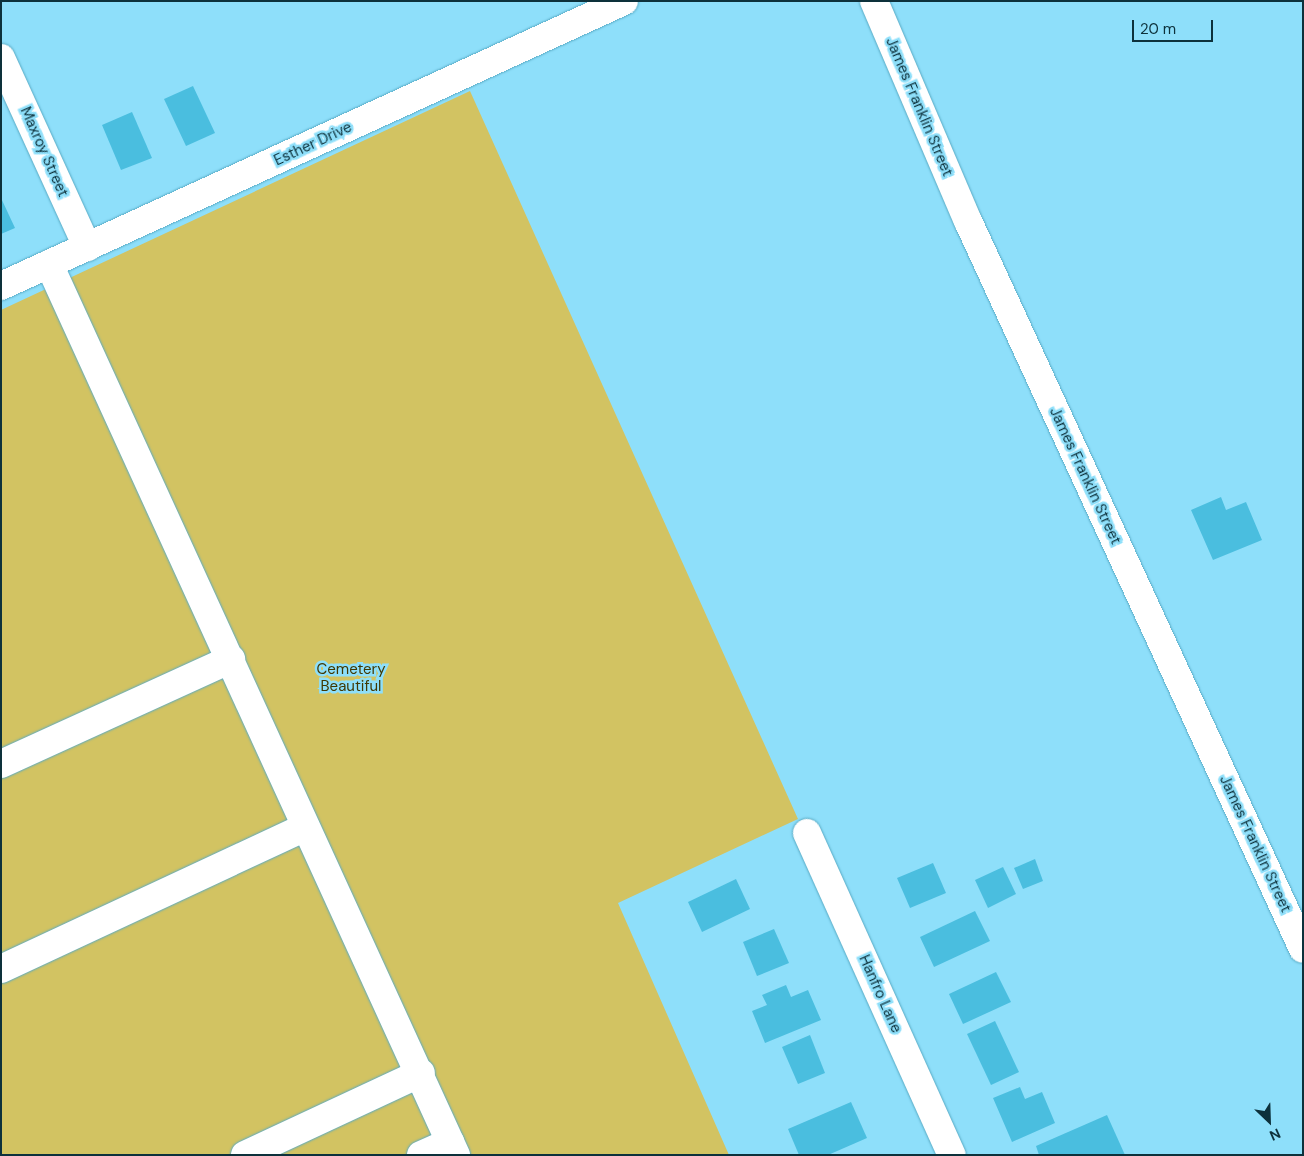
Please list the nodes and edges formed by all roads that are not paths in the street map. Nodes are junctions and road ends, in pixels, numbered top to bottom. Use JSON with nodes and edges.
{"nodes":[{"id":1,"x":624,"y":1,"type":"edge"},
{"id":2,"x":874,"y":1,"type":"edge"},
{"id":3,"x":1,"y":58,"type":"edge"},
{"id":4,"x":87,"y":247,"type":"junction"},
{"id":5,"x":49,"y":264,"type":"junction"},
{"id":6,"x":1,"y":286,"type":"edge"},
{"id":7,"x":231,"y":658,"type":"junction"},
{"id":8,"x":1,"y":764,"type":"edge"},
{"id":9,"x":305,"y":827,"type":"junction"},
{"id":10,"x":807,"y":833,"type":"dead end"},
{"id":11,"x":1303,"y":949,"type":"edge"},
{"id":12,"x":1,"y":968,"type":"edge"},
{"id":13,"x":421,"y":1074,"type":"junction"},
{"id":14,"x":453,"y":1148,"type":"edge"},
{"id":15,"x":245,"y":1155,"type":"edge"},
{"id":16,"x":421,"y":1155,"type":"edge"},
{"id":17,"x":952,"y":1155,"type":"edge"}],
"edges":[{"from":1,"to":4,"type":"street","name":"Esther Drive"},
{"from":2,"to":11,"type":"street","name":"James Franklin Street"},
{"from":3,"to":4,"type":"street","name":"Maxroy Street"},
{"from":4,"to":5,"type":"street","name":"Esther Drive"},
{"from":5,"to":6,"type":"street","name":"Esther Drive"},
{"from":5,"to":7,"type":"street"},
{"from":7,"to":8,"type":"street"},
{"from":7,"to":9,"type":"street"},
{"from":9,"to":12,"type":"street"},
{"from":9,"to":13,"type":"street"},
{"from":10,"to":17,"type":"street","name":"Hanfro Lane"},
{"from":13,"to":14,"type":"street"},
{"from":13,"to":15,"type":"street"},
{"from":14,"to":16,"type":"street"}]}
